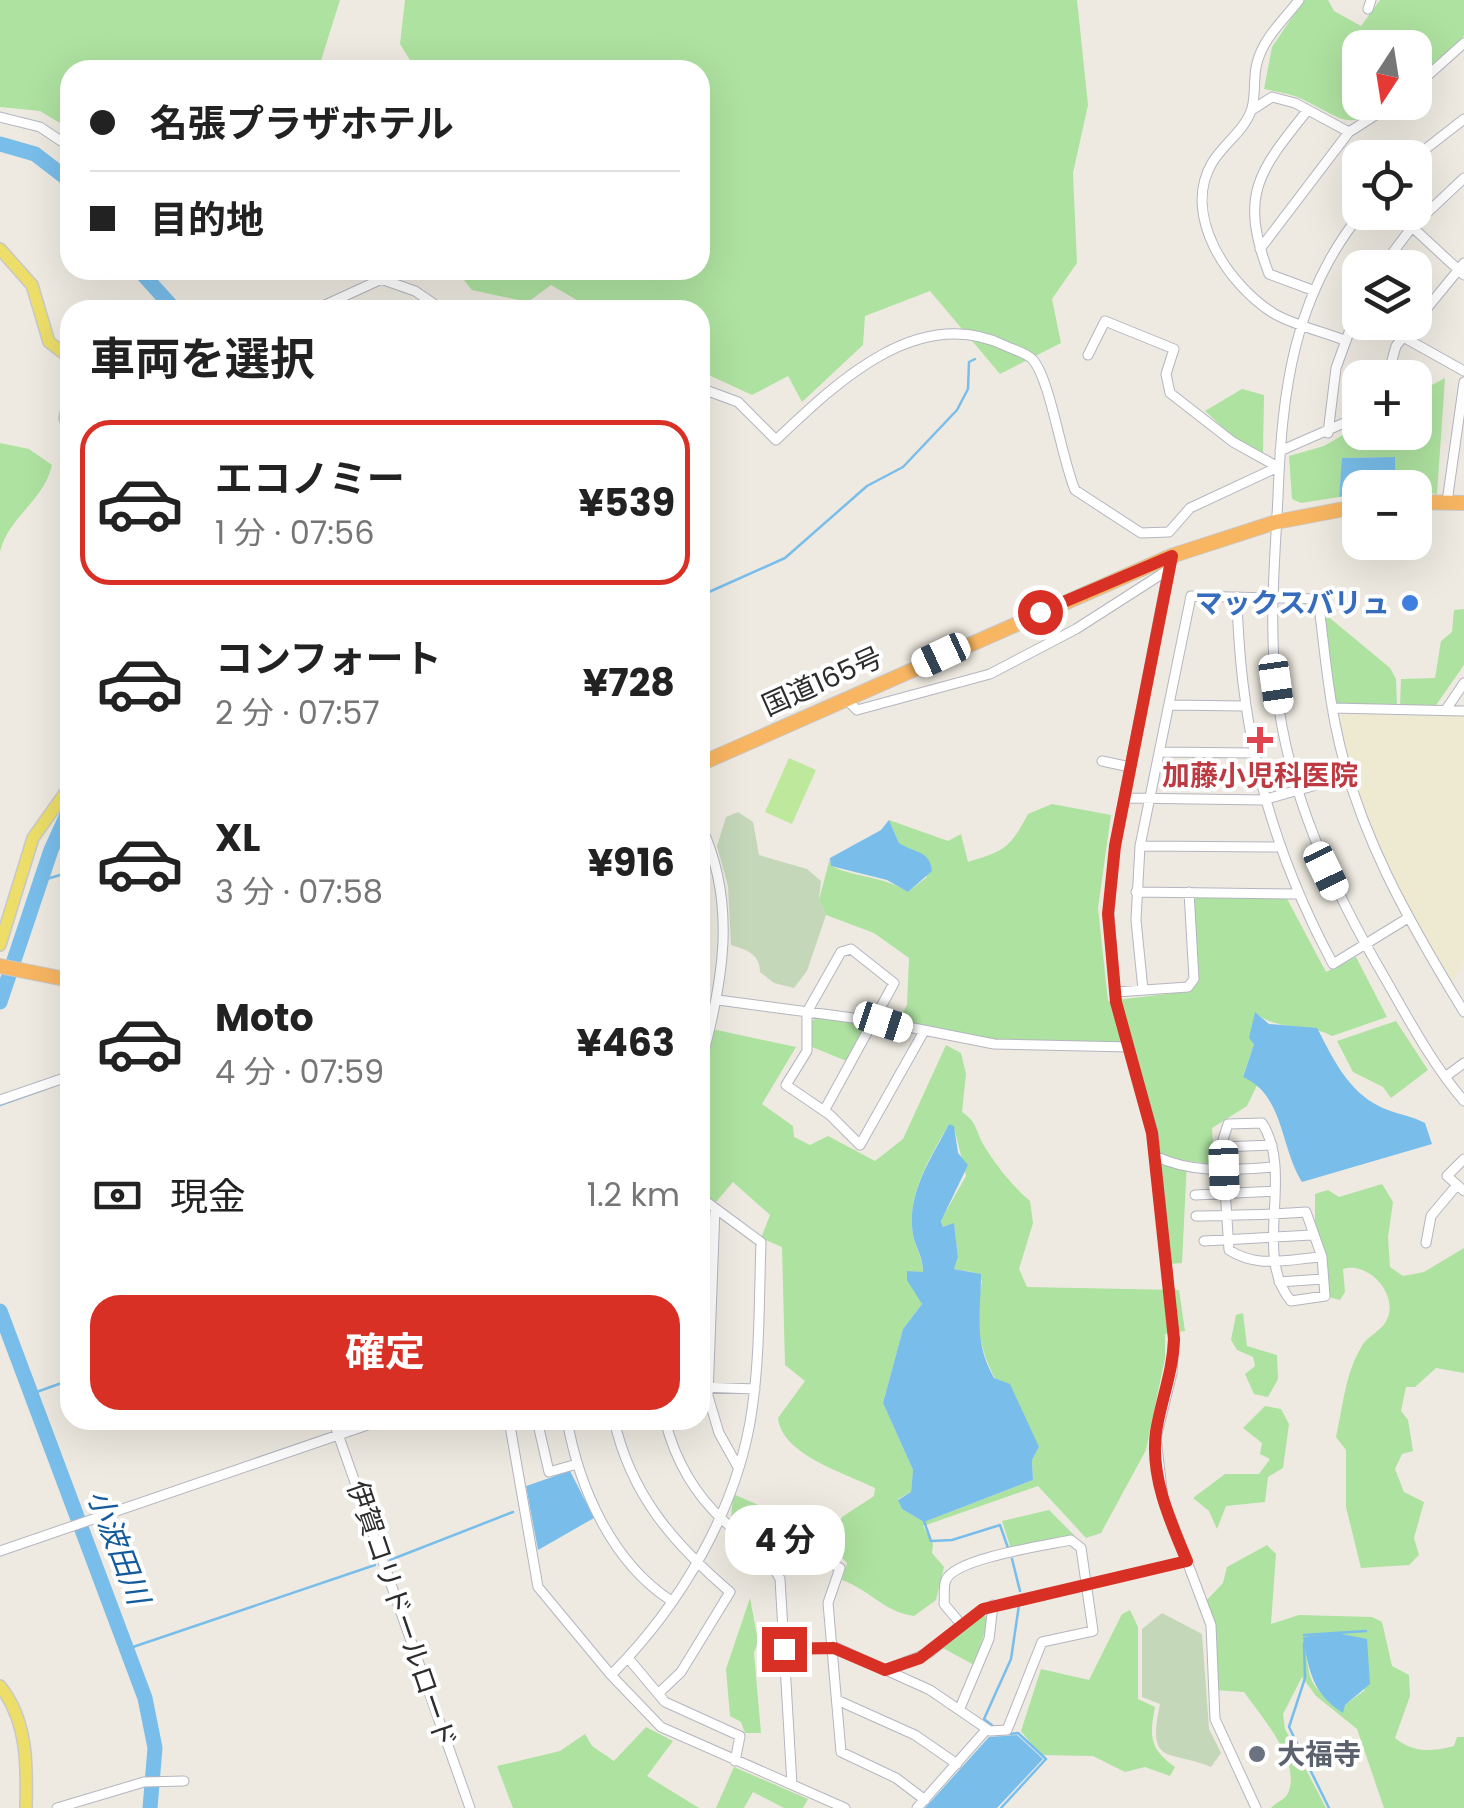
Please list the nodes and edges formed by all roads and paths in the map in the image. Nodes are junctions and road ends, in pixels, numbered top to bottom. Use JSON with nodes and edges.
{"nodes":[{"id":1,"x":1299,"y":0,"type":"edge"},
{"id":2,"x":1464,"y":43,"type":"edge"},
{"id":3,"x":1432,"y":72,"type":"edge"},
{"id":4,"x":1252,"y":110,"type":"junction"},
{"id":5,"x":1308,"y":110,"type":"junction"},
{"id":6,"x":0,"y":117,"type":"edge"},
{"id":7,"x":1464,"y":118,"type":"edge"},
{"id":8,"x":1368,"y":120,"type":"edge"},
{"id":9,"x":1350,"y":132,"type":"junction"},
{"id":10,"x":60,"y":141,"type":"edge"},
{"id":11,"x":1432,"y":144,"type":"edge"},
{"id":12,"x":1464,"y":178,"type":"edge"},
{"id":13,"x":1432,"y":208,"type":"edge"},
{"id":14,"x":1350,"y":230,"type":"edge"},
{"id":15,"x":1416,"y":230,"type":"edge"},
{"id":16,"x":0,"y":249,"type":"edge"},
{"id":17,"x":1260,"y":249,"type":"junction"},
{"id":18,"x":1462,"y":269,"type":"edge"},
{"id":19,"x":380,"y":280,"type":"edge"},
{"id":20,"x":389,"y":280,"type":"edge"},
{"id":21,"x":1312,"y":290,"type":"junction"},
{"id":22,"x":336,"y":300,"type":"edge"},
{"id":23,"x":429,"y":300,"type":"edge"},
{"id":24,"x":1432,"y":305,"type":"edge"},
{"id":25,"x":1299,"y":323,"type":"junction"},
{"id":26,"x":1342,"y":339,"type":"edge"},
{"id":27,"x":1344,"y":340,"type":"edge"},
{"id":28,"x":1409,"y":340,"type":"edge"},
{"id":29,"x":60,"y":350,"type":"edge"},
{"id":30,"x":1088,"y":355,"type":"dead end"},
{"id":31,"x":1464,"y":371,"type":"edge"},
{"id":32,"x":1464,"y":382,"type":"edge"},
{"id":33,"x":710,"y":392,"type":"edge"},
{"id":34,"x":1342,"y":425,"type":"edge"},
{"id":35,"x":1328,"y":432,"type":"junction"},
{"id":36,"x":1460,"y":438,"type":"edge"},
{"id":37,"x":1280,"y":451,"type":"junction"},
{"id":38,"x":1278,"y":466,"type":"junction"},
{"id":39,"x":1432,"y":502,"type":"edge"},
{"id":40,"x":1447,"y":502,"type":"junction"},
{"id":41,"x":1464,"y":502,"type":"edge"},
{"id":42,"x":1342,"y":509,"type":"edge"},
{"id":43,"x":1276,"y":522,"type":"junction"},
{"id":44,"x":1170,"y":563,"type":"junction"},
{"id":45,"x":1237,"y":598,"type":"junction"},
{"id":46,"x":1272,"y":598,"type":"junction"},
{"id":47,"x":1464,"y":683,"type":"edge"},
{"id":48,"x":846,"y":699,"type":"junction"},
{"id":49,"x":1172,"y":705,"type":"junction"},
{"id":50,"x":1243,"y":706,"type":"junction"},
{"id":51,"x":1332,"y":708,"type":"junction"},
{"id":52,"x":1445,"y":711,"type":"junction"},
{"id":53,"x":1464,"y":711,"type":"edge"},
{"id":54,"x":1162,"y":752,"type":"junction"},
{"id":55,"x":1251,"y":753,"type":"junction"},
{"id":56,"x":710,"y":760,"type":"edge"},
{"id":57,"x":1102,"y":761,"type":"dead end"},
{"id":58,"x":1130,"y":768,"type":"junction"},
{"id":59,"x":1348,"y":776,"type":"junction"},
{"id":60,"x":1298,"y":790,"type":"junction"},
{"id":61,"x":1125,"y":798,"type":"junction"},
{"id":62,"x":1151,"y":798,"type":"junction"},
{"id":63,"x":60,"y":800,"type":"edge"},
{"id":64,"x":1263,"y":800,"type":"junction"},
{"id":65,"x":1140,"y":846,"type":"junction"},
{"id":66,"x":1278,"y":847,"type":"junction"},
{"id":67,"x":710,"y":855,"type":"edge"},
{"id":68,"x":1136,"y":892,"type":"junction"},
{"id":69,"x":1189,"y":892,"type":"junction"},
{"id":70,"x":1297,"y":894,"type":"junction"},
{"id":71,"x":1408,"y":918,"type":"junction"},
{"id":72,"x":0,"y":945,"type":"edge"},
{"id":73,"x":1365,"y":945,"type":"junction"},
{"id":74,"x":5,"y":967,"type":"edge"},
{"id":75,"x":60,"y":978,"type":"edge"},
{"id":76,"x":1143,"y":990,"type":"junction"},
{"id":77,"x":1116,"y":992,"type":"junction"},
{"id":78,"x":718,"y":1000,"type":"junction"},
{"id":79,"x":807,"y":1012,"type":"junction"},
{"id":80,"x":1464,"y":1012,"type":"edge"},
{"id":81,"x":876,"y":1021,"type":"junction"},
{"id":82,"x":710,"y":1029,"type":"edge"},
{"id":83,"x":922,"y":1033,"type":"junction"},
{"id":84,"x":1129,"y":1048,"type":"junction"},
{"id":85,"x":1464,"y":1063,"type":"edge"},
{"id":86,"x":1446,"y":1077,"type":"junction"},
{"id":87,"x":60,"y":1079,"type":"edge"},
{"id":88,"x":0,"y":1100,"type":"edge"},
{"id":89,"x":1464,"y":1101,"type":"edge"},
{"id":90,"x":824,"y":1111,"type":"junction"},
{"id":91,"x":1272,"y":1145,"type":"junction"},
{"id":92,"x":1222,"y":1148,"type":"junction"},
{"id":93,"x":1156,"y":1156,"type":"junction"},
{"id":94,"x":1464,"y":1159,"type":"edge"},
{"id":95,"x":1273,"y":1167,"type":"junction"},
{"id":96,"x":1224,"y":1170,"type":"junction"},
{"id":97,"x":1460,"y":1188,"type":"edge"},
{"id":98,"x":1275,"y":1190,"type":"junction"},
{"id":99,"x":1224,"y":1193,"type":"junction"},
{"id":100,"x":1195,"y":1195,"type":"dead end"},
{"id":101,"x":710,"y":1204,"type":"edge"},
{"id":102,"x":715,"y":1208,"type":"junction"},
{"id":103,"x":1276,"y":1212,"type":"junction"},
{"id":104,"x":1226,"y":1215,"type":"junction"},
{"id":105,"x":1196,"y":1216,"type":"dead end"},
{"id":106,"x":1312,"y":1235,"type":"junction"},
{"id":107,"x":1276,"y":1238,"type":"junction"},
{"id":108,"x":1227,"y":1240,"type":"junction"},
{"id":109,"x":1204,"y":1242,"type":"dead end"},
{"id":110,"x":1426,"y":1243,"type":"dead end"},
{"id":111,"x":1322,"y":1257,"type":"junction"},
{"id":112,"x":1277,"y":1260,"type":"junction"},
{"id":113,"x":1324,"y":1279,"type":"junction"},
{"id":114,"x":1278,"y":1282,"type":"junction"},
{"id":115,"x":710,"y":1289,"type":"edge"},
{"id":116,"x":710,"y":1387,"type":"edge"},
{"id":117,"x":754,"y":1388,"type":"junction"},
{"id":118,"x":710,"y":1405,"type":"edge"},
{"id":119,"x":337,"y":1430,"type":"edge"},
{"id":120,"x":353,"y":1430,"type":"edge"},
{"id":121,"x":511,"y":1430,"type":"edge"},
{"id":122,"x":538,"y":1430,"type":"edge"},
{"id":123,"x":569,"y":1430,"type":"edge"},
{"id":124,"x":617,"y":1430,"type":"edge"},
{"id":125,"x":668,"y":1430,"type":"edge"},
{"id":126,"x":339,"y":1435,"type":"junction"},
{"id":127,"x":577,"y":1464,"type":"junction"},
{"id":128,"x":738,"y":1467,"type":"junction"},
{"id":129,"x":722,"y":1519,"type":"junction"},
{"id":130,"x":0,"y":1551,"type":"edge"},
{"id":131,"x":1187,"y":1561,"type":"junction"},
{"id":132,"x":695,"y":1562,"type":"junction"},
{"id":133,"x":774,"y":1567,"type":"junction"},
{"id":134,"x":1088,"y":1583,"type":"junction"},
{"id":135,"x":670,"y":1600,"type":"junction"},
{"id":136,"x":994,"y":1605,"type":"junction"},
{"id":137,"x":960,"y":1623,"type":"junction"},
{"id":138,"x":834,"y":1648,"type":"junction"},
{"id":139,"x":784,"y":1649,"type":"junction"},
{"id":140,"x":628,"y":1658,"type":"junction"},
{"id":141,"x":885,"y":1670,"type":"junction"},
{"id":142,"x":611,"y":1674,"type":"junction"},
{"id":143,"x":0,"y":1686,"type":"edge"},
{"id":144,"x":659,"y":1693,"type":"junction"},
{"id":145,"x":837,"y":1700,"type":"junction"},
{"id":146,"x":960,"y":1708,"type":"junction"},
{"id":147,"x":988,"y":1730,"type":"junction"},
{"id":148,"x":734,"y":1761,"type":"junction"},
{"id":149,"x":957,"y":1764,"type":"junction"},
{"id":150,"x":184,"y":1781,"type":"dead end"},
{"id":151,"x":792,"y":1785,"type":"junction"},
{"id":152,"x":921,"y":1804,"type":"edge"},
{"id":153,"x":26,"y":1808,"type":"edge"},
{"id":154,"x":56,"y":1808,"type":"edge"},
{"id":155,"x":470,"y":1808,"type":"edge"},
{"id":156,"x":844,"y":1808,"type":"edge"},
{"id":157,"x":1256,"y":1808,"type":"edge"}],
"edges":[{"from":1,"to":4,"type":"street"},
{"from":2,"to":3,"type":"street"},
{"from":4,"to":5,"type":"street"},
{"from":4,"to":25,"type":"street"},
{"from":5,"to":9,"type":"street"},
{"from":5,"to":17,"type":"street"},
{"from":6,"to":10,"type":"street"},
{"from":7,"to":11,"type":"street"},
{"from":8,"to":9,"type":"street"},
{"from":9,"to":17,"type":"street"},
{"from":12,"to":13,"type":"street"},
{"from":14,"to":21,"type":"street"},
{"from":15,"to":18,"type":"street"},
{"from":16,"to":29,"type":"main road"},
{"from":17,"to":21,"type":"street"},
{"from":18,"to":24,"type":"street"},
{"from":19,"to":22,"type":"street"},
{"from":20,"to":23,"type":"street"},
{"from":21,"to":25,"type":"street"},
{"from":25,"to":26,"type":"street"},
{"from":25,"to":37,"type":"street"},
{"from":27,"to":35,"type":"street"},
{"from":28,"to":31,"type":"street"},
{"from":30,"to":38,"type":"street"},
{"from":32,"to":36,"type":"street"},
{"from":33,"to":38,"type":"street"},
{"from":34,"to":35,"type":"street"},
{"from":35,"to":37,"type":"street"},
{"from":36,"to":40,"type":"street"},
{"from":37,"to":38,"type":"street"},
{"from":38,"to":43,"type":"street"},
{"from":39,"to":40,"type":"highway"},
{"from":40,"to":41,"type":"highway"},
{"from":42,"to":43,"type":"highway","name":"国道165号"},
{"from":43,"to":44,"type":"highway","name":"国道165号"},
{"from":43,"to":46,"type":"street"},
{"from":44,"to":48,"type":"highway","name":"国道165号"},
{"from":44,"to":48,"type":"street"},
{"from":44,"to":58,"type":"street"},
{"from":45,"to":46,"type":"street"},
{"from":45,"to":49,"type":"street"},
{"from":45,"to":50,"type":"street"},
{"from":46,"to":51,"type":"street"},
{"from":46,"to":60,"type":"street"},
{"from":47,"to":52,"type":"street"},
{"from":48,"to":56,"type":"highway","name":"国道165号"},
{"from":49,"to":50,"type":"street"},
{"from":49,"to":54,"type":"street"},
{"from":50,"to":55,"type":"street"},
{"from":51,"to":52,"type":"street"},
{"from":51,"to":59,"type":"street"},
{"from":52,"to":53,"type":"street"},
{"from":54,"to":55,"type":"street"},
{"from":54,"to":62,"type":"street"},
{"from":55,"to":64,"type":"street"},
{"from":57,"to":58,"type":"street"},
{"from":58,"to":61,"type":"street"},
{"from":59,"to":60,"type":"street"},
{"from":59,"to":71,"type":"street"},
{"from":60,"to":64,"type":"street"},
{"from":60,"to":73,"type":"street"},
{"from":61,"to":62,"type":"street"},
{"from":61,"to":77,"type":"street"},
{"from":62,"to":64,"type":"street"},
{"from":62,"to":65,"type":"street"},
{"from":63,"to":72,"type":"main road"},
{"from":64,"to":66,"type":"street"},
{"from":65,"to":66,"type":"street"},
{"from":65,"to":68,"type":"street"},
{"from":66,"to":70,"type":"street"},
{"from":67,"to":78,"type":"street"},
{"from":68,"to":69,"type":"street"},
{"from":68,"to":76,"type":"street"},
{"from":69,"to":70,"type":"street"},
{"from":69,"to":76,"type":"street"},
{"from":70,"to":73,"type":"street"},
{"from":71,"to":73,"type":"street"},
{"from":71,"to":80,"type":"street"},
{"from":73,"to":86,"type":"street"},
{"from":74,"to":75,"type":"highway"},
{"from":76,"to":77,"type":"street"},
{"from":77,"to":84,"type":"street"},
{"from":78,"to":79,"type":"street"},
{"from":78,"to":82,"type":"street"},
{"from":79,"to":81,"type":"street"},
{"from":79,"to":81,"type":"street"},
{"from":79,"to":90,"type":"street"},
{"from":81,"to":83,"type":"street"},
{"from":81,"to":90,"type":"street"},
{"from":83,"to":84,"type":"street"},
{"from":83,"to":90,"type":"street"},
{"from":84,"to":93,"type":"street"},
{"from":85,"to":86,"type":"street"},
{"from":86,"to":89,"type":"street"},
{"from":87,"to":88,"type":"street"},
{"from":91,"to":92,"type":"street"},
{"from":91,"to":92,"type":"street"},
{"from":91,"to":95,"type":"street"},
{"from":92,"to":96,"type":"street"},
{"from":93,"to":96,"type":"street"},
{"from":93,"to":131,"type":"street"},
{"from":94,"to":97,"type":"street"},
{"from":95,"to":96,"type":"street"},
{"from":95,"to":98,"type":"street"},
{"from":96,"to":99,"type":"street"},
{"from":97,"to":110,"type":"street"},
{"from":98,"to":99,"type":"street"},
{"from":98,"to":103,"type":"street"},
{"from":99,"to":100,"type":"street"},
{"from":99,"to":104,"type":"street"},
{"from":101,"to":102,"type":"street"},
{"from":102,"to":115,"type":"street"},
{"from":102,"to":117,"type":"street"},
{"from":103,"to":104,"type":"street"},
{"from":103,"to":106,"type":"street"},
{"from":103,"to":107,"type":"street"},
{"from":104,"to":105,"type":"street"},
{"from":104,"to":108,"type":"street"},
{"from":106,"to":107,"type":"street"},
{"from":106,"to":111,"type":"street"},
{"from":107,"to":108,"type":"street"},
{"from":107,"to":112,"type":"street"},
{"from":108,"to":109,"type":"street"},
{"from":108,"to":112,"type":"street"},
{"from":111,"to":112,"type":"street"},
{"from":111,"to":113,"type":"street"},
{"from":112,"to":114,"type":"street"},
{"from":113,"to":114,"type":"street"},
{"from":113,"to":114,"type":"street"},
{"from":116,"to":117,"type":"street"},
{"from":117,"to":128,"type":"street"},
{"from":118,"to":128,"type":"street"},
{"from":119,"to":126,"type":"street","name":"伊賀コリドールロード"},
{"from":120,"to":126,"type":"street"},
{"from":121,"to":142,"type":"street"},
{"from":122,"to":127,"type":"street"},
{"from":123,"to":127,"type":"street"},
{"from":124,"to":132,"type":"street"},
{"from":125,"to":129,"type":"street"},
{"from":126,"to":130,"type":"street"},
{"from":126,"to":155,"type":"street","name":"伊賀コリドールロード"},
{"from":127,"to":135,"type":"street"},
{"from":128,"to":129,"type":"street"},
{"from":129,"to":132,"type":"street"},
{"from":129,"to":133,"type":"street"},
{"from":131,"to":134,"type":"street"},
{"from":131,"to":157,"type":"street"},
{"from":132,"to":135,"type":"street"},
{"from":132,"to":144,"type":"street"},
{"from":133,"to":138,"type":"street"},
{"from":133,"to":139,"type":"street"},
{"from":134,"to":136,"type":"street"},
{"from":134,"to":137,"type":"street"},
{"from":134,"to":147,"type":"street"},
{"from":135,"to":140,"type":"street"},
{"from":136,"to":137,"type":"street"},
{"from":136,"to":146,"type":"street"},
{"from":137,"to":141,"type":"street"},
{"from":138,"to":139,"type":"street"},
{"from":138,"to":141,"type":"street"},
{"from":138,"to":145,"type":"street"},
{"from":139,"to":151,"type":"street"},
{"from":140,"to":142,"type":"street"},
{"from":140,"to":144,"type":"street"},
{"from":141,"to":146,"type":"street"},
{"from":142,"to":148,"type":"street"},
{"from":143,"to":153,"type":"main road"},
{"from":144,"to":148,"type":"street"},
{"from":145,"to":149,"type":"street"},
{"from":145,"to":152,"type":"street"},
{"from":146,"to":147,"type":"street"},
{"from":147,"to":149,"type":"street"},
{"from":148,"to":151,"type":"street"},
{"from":149,"to":152,"type":"street"},
{"from":150,"to":154,"type":"street"},
{"from":151,"to":156,"type":"street"}]}
